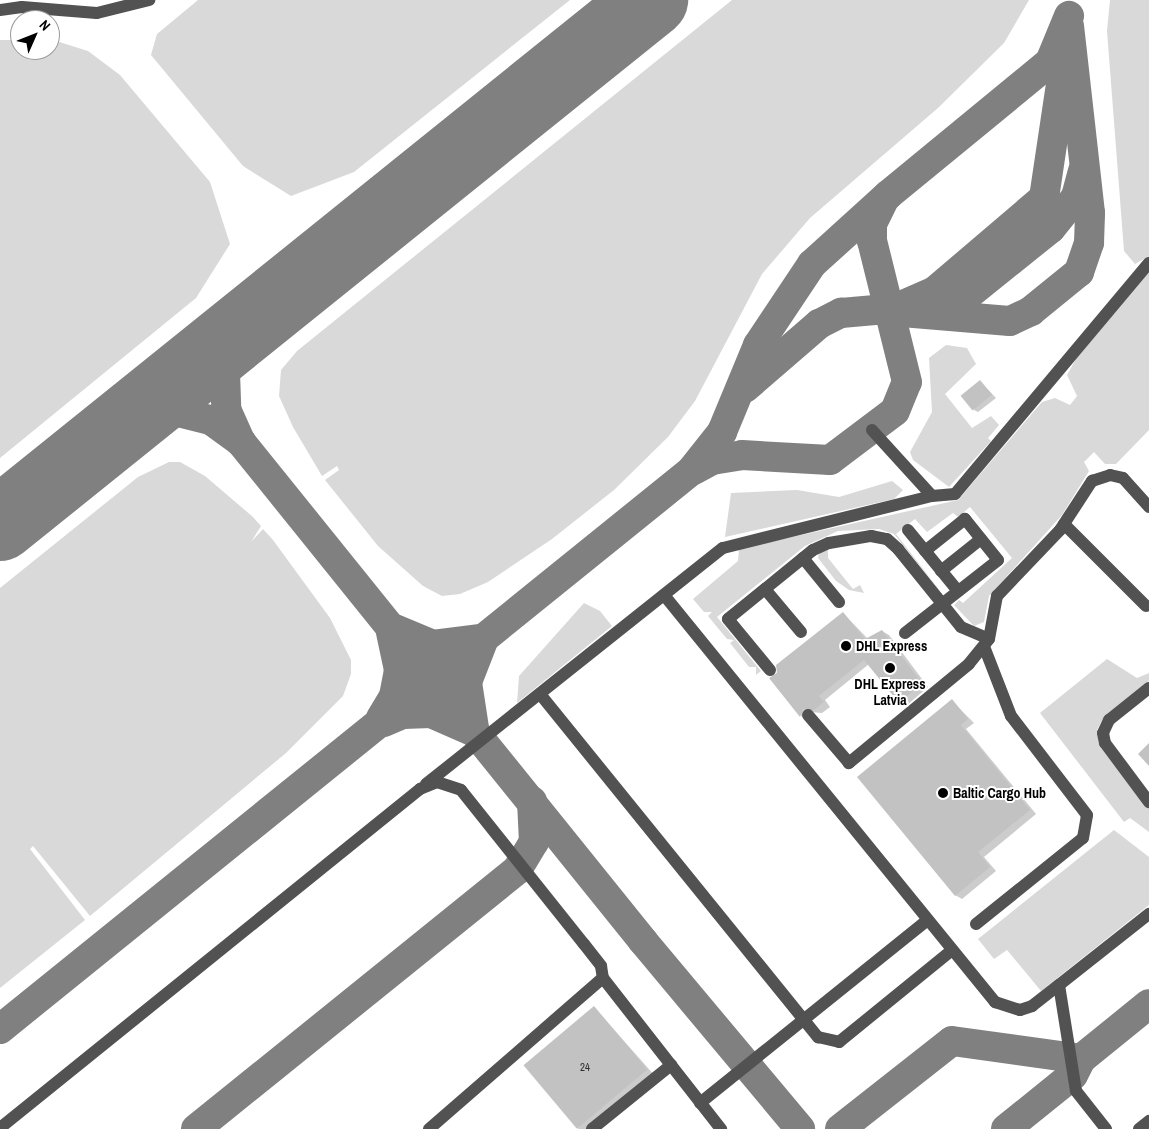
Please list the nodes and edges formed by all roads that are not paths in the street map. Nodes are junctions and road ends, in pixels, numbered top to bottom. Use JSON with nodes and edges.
{"nodes":[{"id":1,"x":149,"y":0,"type":"edge"},
{"id":2,"x":0,"y":10,"type":"edge"},
{"id":3,"x":1149,"y":263,"type":"edge"},
{"id":4,"x":872,"y":430,"type":"dead end"},
{"id":5,"x":932,"y":496,"type":"junction"},
{"id":6,"x":1149,"y":507,"type":"edge"},
{"id":7,"x":1064,"y":524,"type":"junction"},
{"id":8,"x":908,"y":530,"type":"dead end"},
{"id":9,"x":981,"y":539,"type":"junction"},
{"id":10,"x":925,"y":551,"type":"junction"},
{"id":11,"x":803,"y":558,"type":"junction"},
{"id":12,"x":941,"y":571,"type":"junction"},
{"id":13,"x":765,"y":589,"type":"junction"},
{"id":14,"x":958,"y":591,"type":"junction"},
{"id":15,"x":664,"y":595,"type":"junction"},
{"id":16,"x":839,"y":602,"type":"dead end"},
{"id":17,"x":943,"y":604,"type":"junction"},
{"id":18,"x":1146,"y":606,"type":"dead end"},
{"id":19,"x":801,"y":632,"type":"dead end"},
{"id":20,"x":905,"y":633,"type":"dead end"},
{"id":21,"x":987,"y":644,"type":"junction"},
{"id":22,"x":770,"y":670,"type":"dead end"},
{"id":23,"x":1149,"y":688,"type":"edge"},
{"id":24,"x":540,"y":694,"type":"junction"},
{"id":25,"x":808,"y":715,"type":"dead end"},
{"id":26,"x":420,"y":789,"type":"junction"},
{"id":27,"x":1149,"y":802,"type":"edge"},
{"id":28,"x":1149,"y":914,"type":"edge"},
{"id":29,"x":926,"y":921,"type":"junction"},
{"id":30,"x":976,"y":924,"type":"dead end"},
{"id":31,"x":951,"y":951,"type":"junction"},
{"id":32,"x":603,"y":978,"type":"junction"},
{"id":33,"x":1059,"y":985,"type":"junction"},
{"id":34,"x":803,"y":1020,"type":"junction"},
{"id":35,"x":672,"y":1065,"type":"junction"},
{"id":36,"x":700,"y":1104,"type":"junction"},
{"id":37,"x":1149,"y":1121,"type":"edge"},
{"id":38,"x":436,"y":1127,"type":"edge"},
{"id":39,"x":0,"y":1128,"type":"edge"},
{"id":40,"x":592,"y":1129,"type":"edge"},
{"id":41,"x":721,"y":1129,"type":"edge"},
{"id":42,"x":1106,"y":1129,"type":"edge"},
{"id":43,"x":1139,"y":1129,"type":"edge"}],
"edges":[{"from":1,"to":2,"type":"street"},
{"from":3,"to":5,"type":"street"},
{"from":4,"to":5,"type":"street"},
{"from":5,"to":15,"type":"street"},
{"from":6,"to":7,"type":"street"},
{"from":7,"to":18,"type":"street"},
{"from":7,"to":21,"type":"street"},
{"from":8,"to":10,"type":"street"},
{"from":9,"to":10,"type":"street"},
{"from":9,"to":12,"type":"street"},
{"from":9,"to":14,"type":"street"},
{"from":10,"to":12,"type":"street"},
{"from":11,"to":13,"type":"street"},
{"from":11,"to":16,"type":"street"},
{"from":11,"to":17,"type":"street"},
{"from":12,"to":14,"type":"street"},
{"from":13,"to":19,"type":"street"},
{"from":13,"to":22,"type":"street"},
{"from":14,"to":17,"type":"street"},
{"from":15,"to":24,"type":"street"},
{"from":15,"to":29,"type":"street"},
{"from":17,"to":20,"type":"street"},
{"from":17,"to":21,"type":"street"},
{"from":21,"to":25,"type":"street"},
{"from":21,"to":30,"type":"street"},
{"from":23,"to":27,"type":"street"},
{"from":24,"to":26,"type":"street"},
{"from":24,"to":34,"type":"street"},
{"from":26,"to":32,"type":"street"},
{"from":26,"to":39,"type":"street"},
{"from":28,"to":33,"type":"street"},
{"from":29,"to":31,"type":"street"},
{"from":29,"to":34,"type":"street"},
{"from":31,"to":33,"type":"street"},
{"from":31,"to":34,"type":"street"},
{"from":32,"to":35,"type":"street"},
{"from":32,"to":38,"type":"street"},
{"from":33,"to":42,"type":"street"},
{"from":34,"to":36,"type":"street"},
{"from":35,"to":36,"type":"street"},
{"from":35,"to":40,"type":"street"},
{"from":36,"to":41,"type":"street"},
{"from":37,"to":43,"type":"street"}]}
